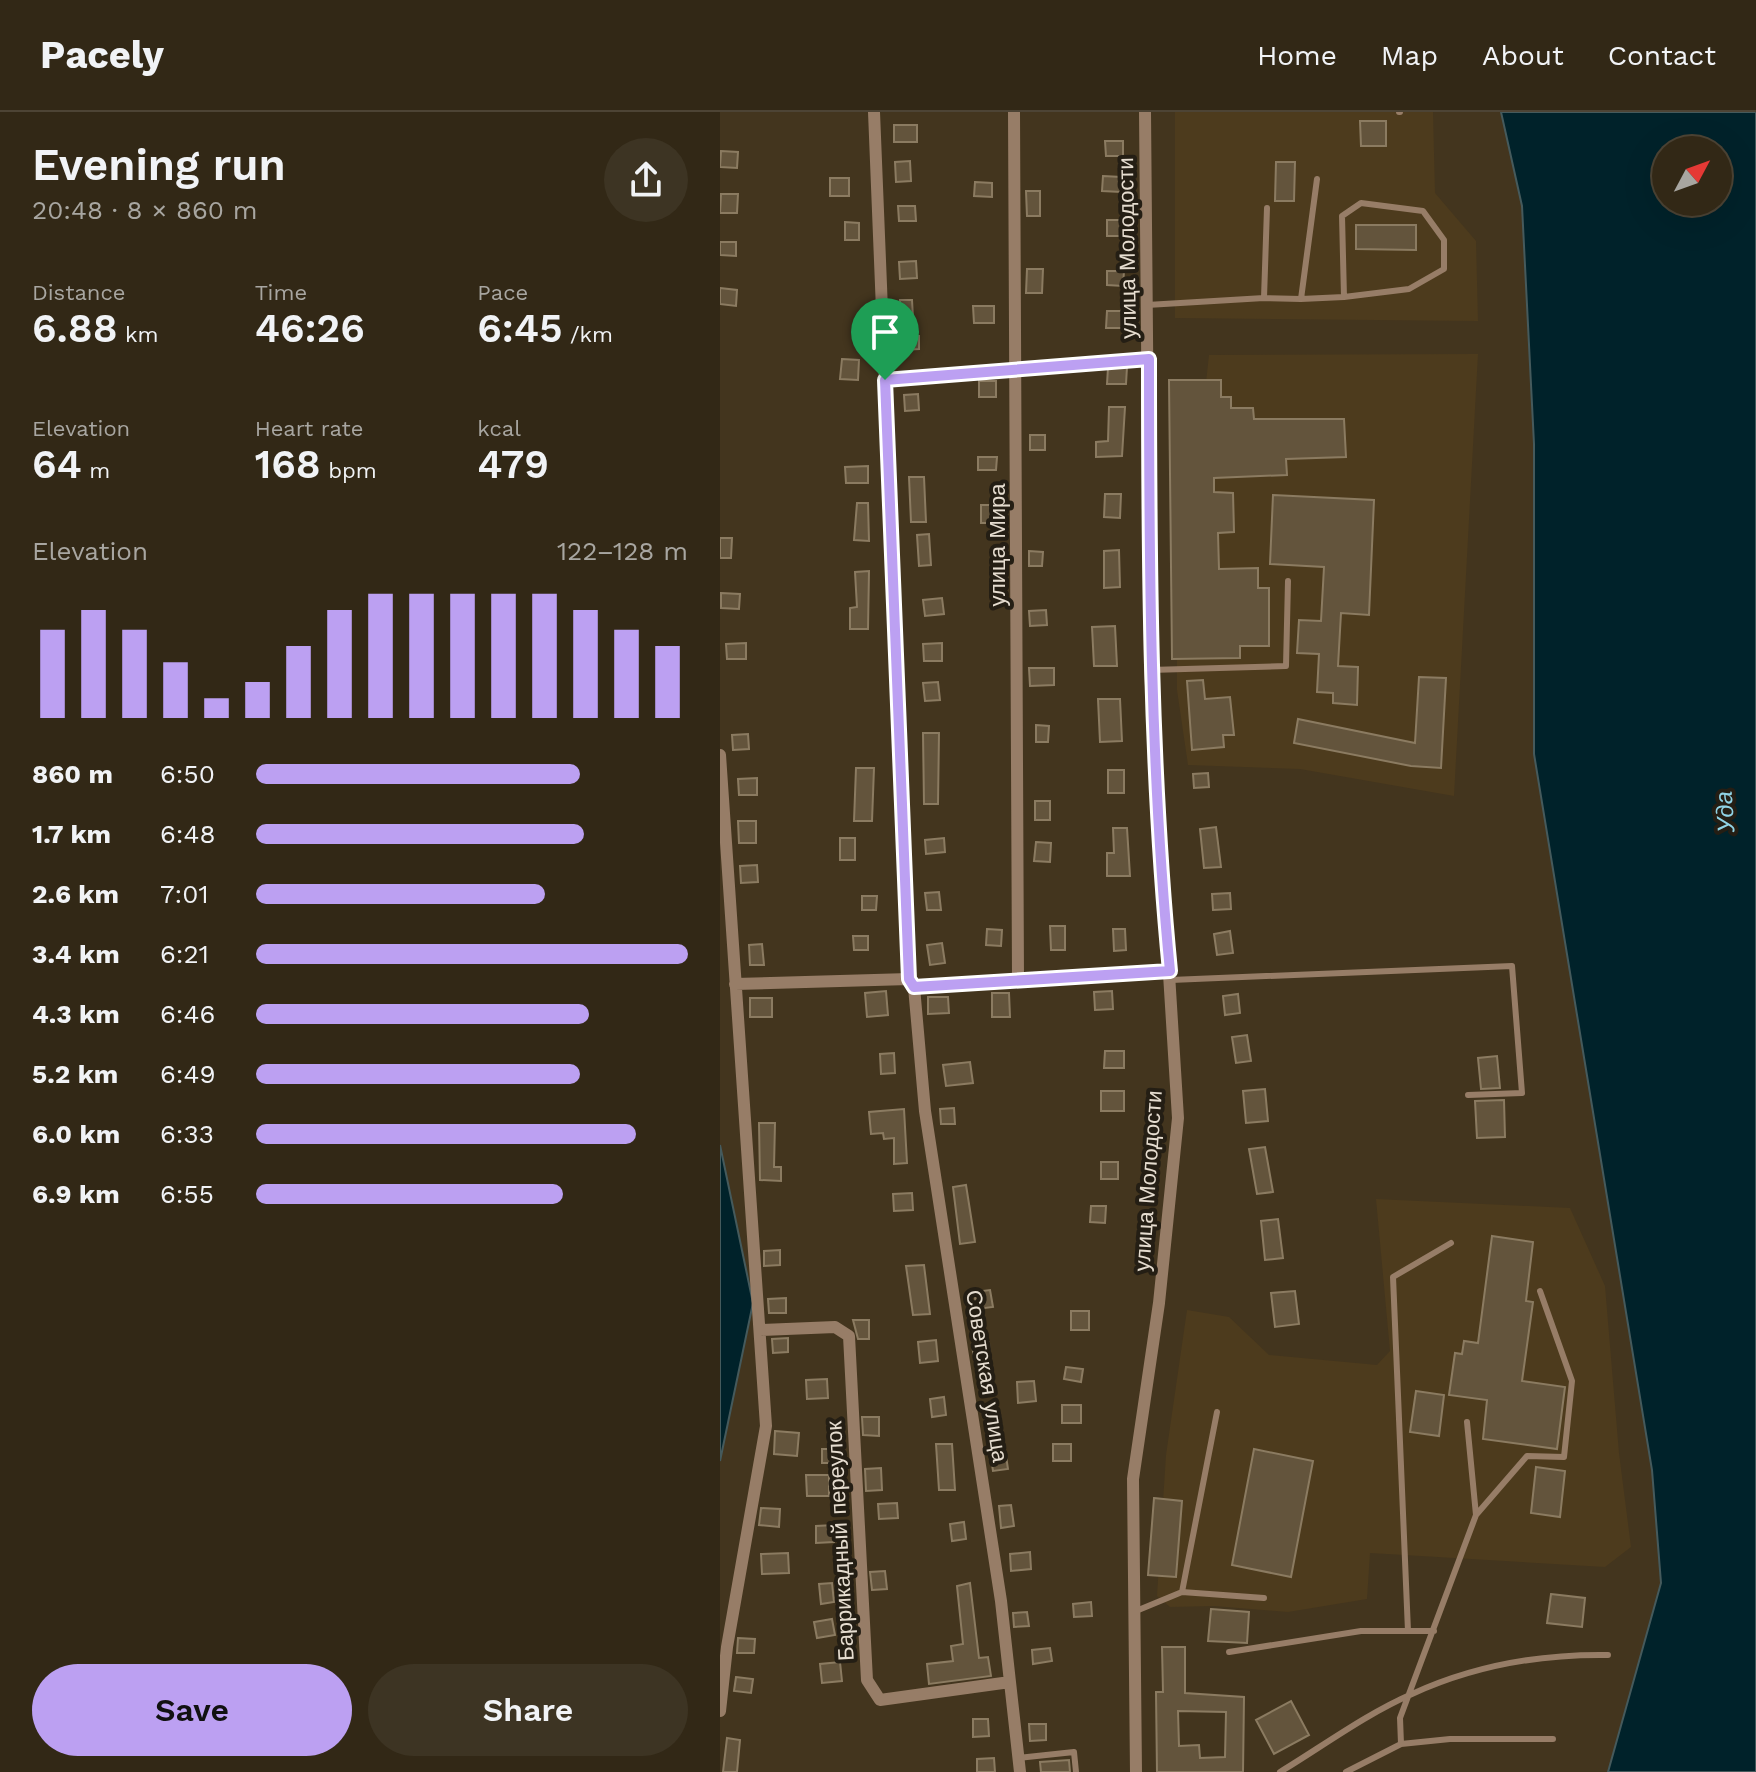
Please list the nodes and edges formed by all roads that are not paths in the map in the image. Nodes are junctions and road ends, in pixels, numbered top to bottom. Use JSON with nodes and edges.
{"nodes":[{"id":1,"x":874,"y":112,"type":"edge"},
{"id":2,"x":1014,"y":112,"type":"edge"},
{"id":3,"x":1145,"y":112,"type":"edge"},
{"id":4,"x":1317,"y":179,"type":"dead end"},
{"id":5,"x":1267,"y":208,"type":"dead end"},
{"id":6,"x":1344,"y":297,"type":"junction"},
{"id":7,"x":1264,"y":298,"type":"junction"},
{"id":8,"x":1301,"y":299,"type":"junction"},
{"id":9,"x":1147,"y":305,"type":"junction"},
{"id":10,"x":1149,"y":359,"type":"junction"},
{"id":11,"x":1017,"y":367,"type":"junction"},
{"id":12,"x":885,"y":380,"type":"junction"},
{"id":13,"x":1288,"y":581,"type":"dead end"},
{"id":14,"x":1150,"y":670,"type":"junction"},
{"id":15,"x":720,"y":755,"type":"edge"},
{"id":16,"x":1171,"y":975,"type":"junction"},
{"id":17,"x":1018,"y":979,"type":"junction"},
{"id":18,"x":912,"y":983,"type":"junction"},
{"id":19,"x":735,"y":984,"type":"junction"},
{"id":20,"x":1468,"y":1095,"type":"dead end"},
{"id":21,"x":1451,"y":1243,"type":"dead end"},
{"id":22,"x":1540,"y":1291,"type":"dead end"},
{"id":23,"x":760,"y":1330,"type":"junction"},
{"id":24,"x":1217,"y":1412,"type":"dead end"},
{"id":25,"x":1467,"y":1422,"type":"dead end"},
{"id":26,"x":1476,"y":1515,"type":"junction"},
{"id":27,"x":1182,"y":1592,"type":"junction"},
{"id":28,"x":1264,"y":1598,"type":"dead end"},
{"id":29,"x":1136,"y":1611,"type":"junction"},
{"id":30,"x":1408,"y":1631,"type":"junction"},
{"id":31,"x":1434,"y":1631,"type":"junction"},
{"id":32,"x":1229,"y":1652,"type":"dead end"},
{"id":33,"x":1608,"y":1655,"type":"dead end"},
{"id":34,"x":1010,"y":1682,"type":"junction"},
{"id":35,"x":1411,"y":1694,"type":"junction"},
{"id":36,"x":720,"y":1711,"type":"edge"},
{"id":37,"x":1553,"y":1739,"type":"dead end"},
{"id":38,"x":1401,"y":1744,"type":"junction"},
{"id":39,"x":1018,"y":1758,"type":"junction"},
{"id":40,"x":1020,"y":1772,"type":"edge"},
{"id":41,"x":1076,"y":1772,"type":"edge"},
{"id":42,"x":1136,"y":1772,"type":"edge"},
{"id":43,"x":1280,"y":1772,"type":"edge"},
{"id":44,"x":1346,"y":1772,"type":"edge"}],
"edges":[{"from":1,"to":12,"type":"street","name":"Советская улица"},
{"from":2,"to":11,"type":"street","name":"улица Мира"},
{"from":3,"to":9,"type":"street","name":"улица Молодости"},
{"from":4,"to":8,"type":"lane"},
{"from":5,"to":7,"type":"lane"},
{"from":6,"to":6,"type":"lane"},
{"from":6,"to":8,"type":"lane"},
{"from":7,"to":8,"type":"lane"},
{"from":7,"to":9,"type":"lane"},
{"from":9,"to":10,"type":"street","name":"улица Молодости"},
{"from":10,"to":11,"type":"lane"},
{"from":10,"to":14,"type":"street","name":"улица Молодости"},
{"from":11,"to":12,"type":"lane"},
{"from":11,"to":17,"type":"street","name":"улица Мира"},
{"from":12,"to":18,"type":"street","name":"Советская улица"},
{"from":13,"to":14,"type":"lane"},
{"from":14,"to":16,"type":"street","name":"улица Молодости"},
{"from":15,"to":19,"type":"street"},
{"from":16,"to":17,"type":"street"},
{"from":16,"to":20,"type":"lane"},
{"from":16,"to":29,"type":"street","name":"улица Молодости"},
{"from":17,"to":18,"type":"street"},
{"from":18,"to":19,"type":"street"},
{"from":18,"to":34,"type":"street","name":"Советская улица"},
{"from":19,"to":23,"type":"street"},
{"from":21,"to":30,"type":"lane"},
{"from":22,"to":26,"type":"lane"},
{"from":23,"to":34,"type":"street","name":"Баррикадный переулок"},
{"from":23,"to":36,"type":"street"},
{"from":24,"to":27,"type":"lane"},
{"from":25,"to":26,"type":"lane"},
{"from":26,"to":31,"type":"lane"},
{"from":27,"to":28,"type":"lane"},
{"from":27,"to":29,"type":"lane"},
{"from":29,"to":42,"type":"street","name":"улица Молодости"},
{"from":30,"to":31,"type":"lane"},
{"from":30,"to":32,"type":"lane"},
{"from":31,"to":35,"type":"lane"},
{"from":33,"to":35,"type":"lane"},
{"from":34,"to":39,"type":"street","name":"Советская улица"},
{"from":35,"to":38,"type":"lane"},
{"from":35,"to":43,"type":"lane"},
{"from":37,"to":38,"type":"lane"},
{"from":38,"to":44,"type":"lane"},
{"from":39,"to":40,"type":"street","name":"Советская улица"},
{"from":39,"to":41,"type":"lane"}]}
